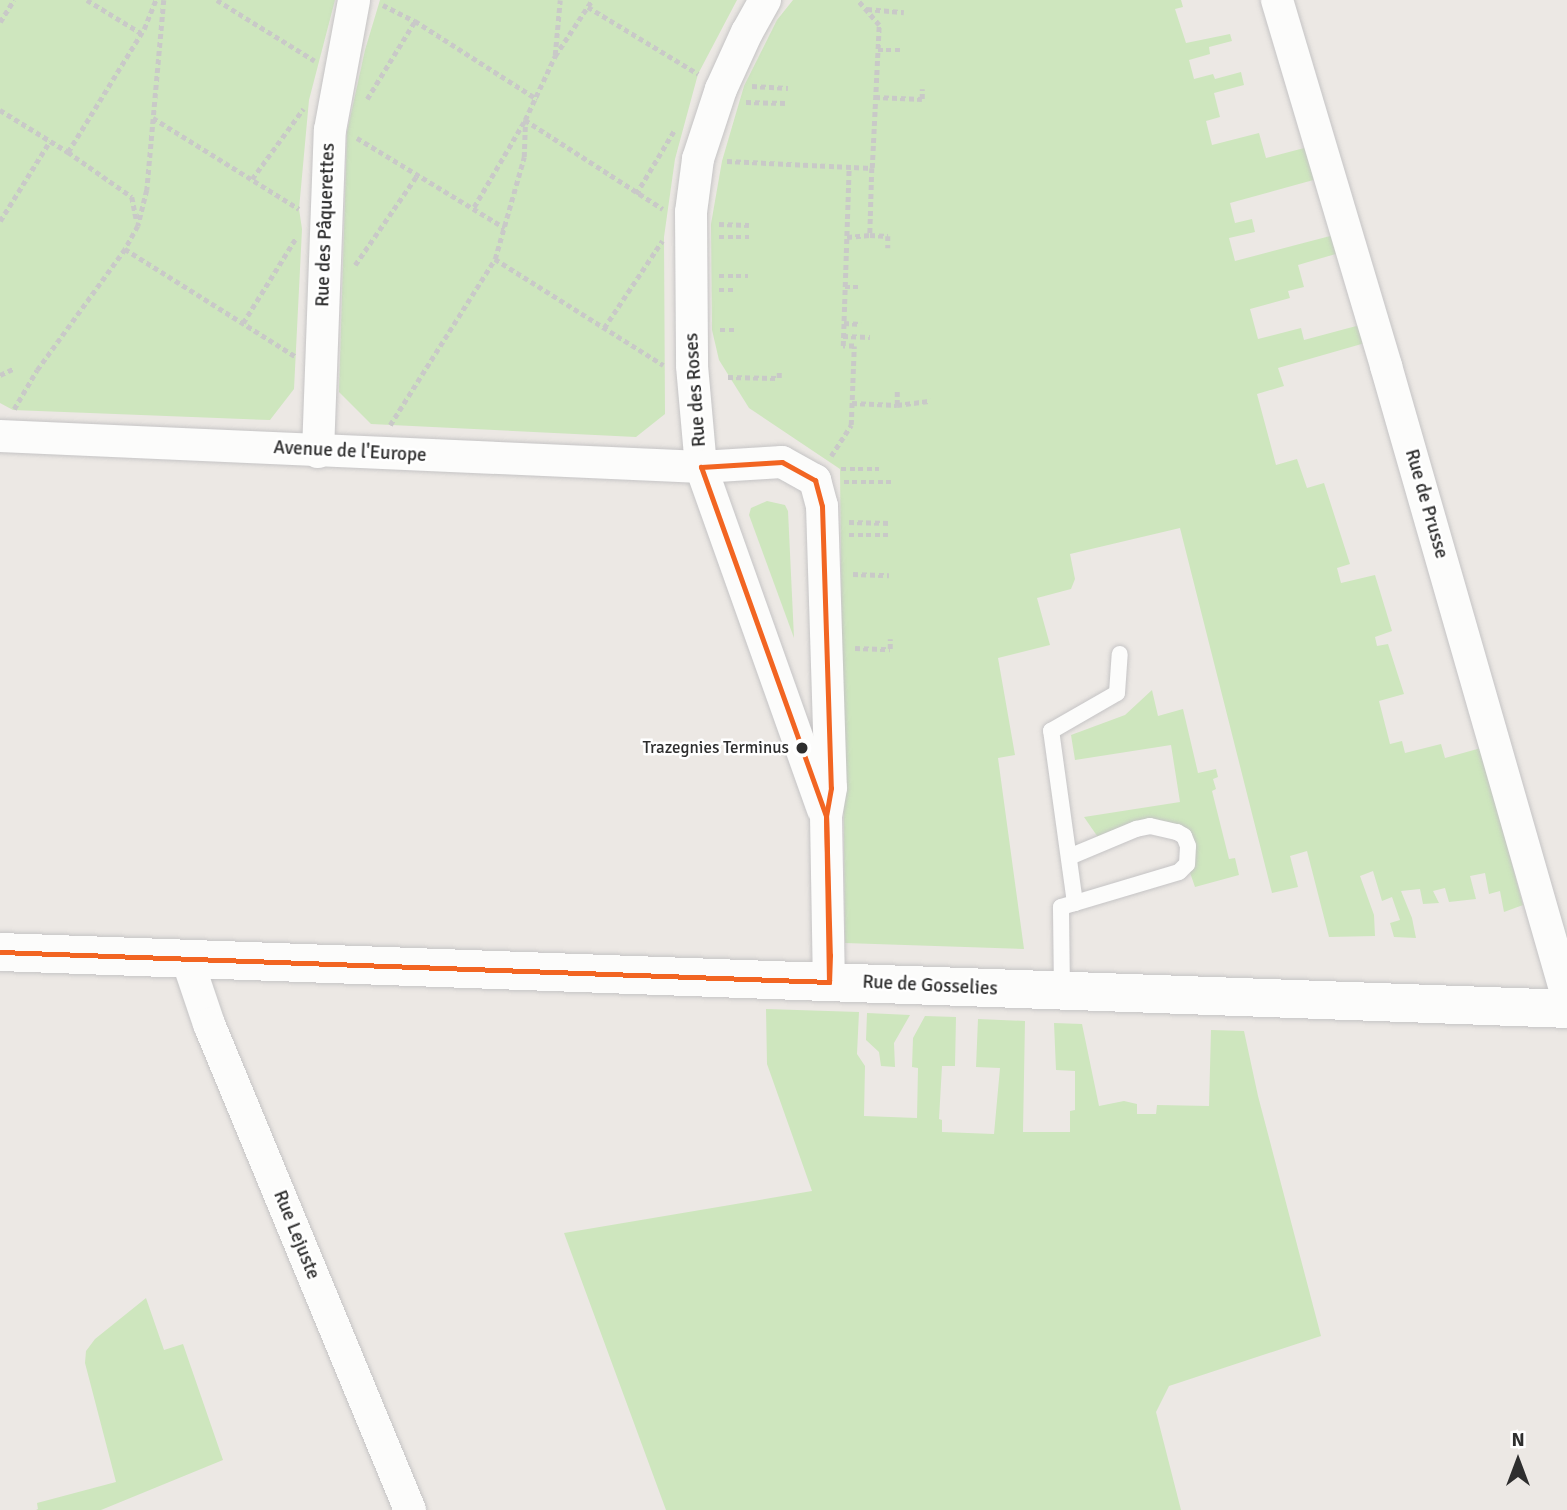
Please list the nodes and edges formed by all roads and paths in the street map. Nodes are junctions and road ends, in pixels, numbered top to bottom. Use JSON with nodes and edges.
{"nodes":[{"id":1,"x":14,"y":0,"type":"edge"},
{"id":2,"x":87,"y":0,"type":"edge"},
{"id":3,"x":156,"y":0,"type":"edge"},
{"id":4,"x":164,"y":0,"type":"edge"},
{"id":5,"x":217,"y":0,"type":"edge"},
{"id":6,"x":354,"y":0,"type":"edge"},
{"id":7,"x":376,"y":0,"type":"edge"},
{"id":8,"x":560,"y":0,"type":"edge"},
{"id":9,"x":592,"y":0,"type":"edge"},
{"id":10,"x":765,"y":0,"type":"edge"},
{"id":11,"x":857,"y":0,"type":"edge"},
{"id":12,"x":1277,"y":0,"type":"edge"},
{"id":13,"x":588,"y":6,"type":"junction"},
{"id":14,"x":866,"y":9,"type":"junction"},
{"id":15,"x":904,"y":12,"type":"dead end"},
{"id":16,"x":415,"y":21,"type":"junction"},
{"id":17,"x":0,"y":22,"type":"edge"},
{"id":18,"x":141,"y":33,"type":"junction"},
{"id":19,"x":878,"y":50,"type":"junction"},
{"id":20,"x":902,"y":50,"type":"dead end"},
{"id":21,"x":555,"y":56,"type":"junction"},
{"id":22,"x":338,"y":75,"type":"junction"},
{"id":23,"x":788,"y":88,"type":"dead end"},
{"id":24,"x":922,"y":89,"type":"dead end"},
{"id":25,"x":734,"y":92,"type":"junction"},
{"id":26,"x":875,"y":97,"type":"junction"},
{"id":27,"x":537,"y":99,"type":"junction"},
{"id":28,"x":309,"y":100,"type":"dead end"},
{"id":29,"x":788,"y":103,"type":"dead end"},
{"id":30,"x":0,"y":110,"type":"edge"},
{"id":31,"x":153,"y":118,"type":"junction"},
{"id":32,"x":525,"y":120,"type":"junction"},
{"id":33,"x":679,"y":123,"type":"dead end"},
{"id":34,"x":338,"y":131,"type":"junction"},
{"id":35,"x":50,"y":141,"type":"junction"},
{"id":36,"x":68,"y":152,"type":"junction"},
{"id":37,"x":698,"y":159,"type":"junction"},
{"id":38,"x":872,"y":167,"type":"junction"},
{"id":39,"x":849,"y":168,"type":"junction"},
{"id":40,"x":418,"y":174,"type":"junction"},
{"id":41,"x":252,"y":179,"type":"junction"},
{"id":42,"x":636,"y":194,"type":"junction"},
{"id":43,"x":474,"y":207,"type":"junction"},
{"id":44,"x":701,"y":218,"type":"junction"},
{"id":45,"x":0,"y":221,"type":"edge"},
{"id":46,"x":314,"y":221,"type":"junction"},
{"id":47,"x":750,"y":225,"type":"dead end"},
{"id":48,"x":138,"y":226,"type":"junction"},
{"id":49,"x":505,"y":228,"type":"junction"},
{"id":50,"x":870,"y":235,"type":"junction"},
{"id":51,"x":664,"y":237,"type":"dead end"},
{"id":52,"x":711,"y":237,"type":"dead end"},
{"id":53,"x":749,"y":237,"type":"dead end"},
{"id":54,"x":847,"y":237,"type":"junction"},
{"id":55,"x":888,"y":248,"type":"dead end"},
{"id":56,"x":125,"y":249,"type":"junction"},
{"id":57,"x":495,"y":260,"type":"junction"},
{"id":58,"x":712,"y":275,"type":"dead end"},
{"id":59,"x":748,"y":276,"type":"dead end"},
{"id":60,"x":324,"y":280,"type":"junction"},
{"id":61,"x":845,"y":287,"type":"junction"},
{"id":62,"x":862,"y":287,"type":"dead end"},
{"id":63,"x":243,"y":323,"type":"junction"},
{"id":64,"x":844,"y":323,"type":"junction"},
{"id":65,"x":861,"y":324,"type":"dead end"},
{"id":66,"x":604,"y":328,"type":"junction"},
{"id":67,"x":844,"y":336,"type":"junction"},
{"id":68,"x":870,"y":337,"type":"dead end"},
{"id":69,"x":321,"y":365,"type":"junction"},
{"id":70,"x":692,"y":366,"type":"junction"},
{"id":71,"x":13,"y":369,"type":"dead end"},
{"id":72,"x":779,"y":370,"type":"dead end"},
{"id":73,"x":0,"y":375,"type":"edge"},
{"id":74,"x":728,"y":377,"type":"dead end"},
{"id":75,"x":897,"y":390,"type":"dead end"},
{"id":76,"x":931,"y":401,"type":"dead end"},
{"id":77,"x":852,"y":403,"type":"junction"},
{"id":78,"x":897,"y":405,"type":"junction"},
{"id":79,"x":3,"y":437,"type":"edge"},
{"id":80,"x":318,"y":452,"type":"junction"},
{"id":81,"x":390,"y":454,"type":"junction"},
{"id":82,"x":701,"y":467,"type":"junction"},
{"id":83,"x":878,"y":469,"type":"dead end"},
{"id":84,"x":832,"y":477,"type":"junction"},
{"id":85,"x":892,"y":482,"type":"dead end"},
{"id":86,"x":841,"y":522,"type":"dead end"},
{"id":87,"x":891,"y":523,"type":"dead end"},
{"id":88,"x":841,"y":535,"type":"dead end"},
{"id":89,"x":890,"y":535,"type":"dead end"},
{"id":90,"x":842,"y":574,"type":"dead end"},
{"id":91,"x":889,"y":575,"type":"dead end"},
{"id":92,"x":890,"y":639,"type":"dead end"},
{"id":93,"x":843,"y":647,"type":"dead end"},
{"id":94,"x":1120,"y":654,"type":"dead end"},
{"id":95,"x":826,"y":816,"type":"junction"},
{"id":96,"x":1069,"y":857,"type":"junction"},
{"id":97,"x":1075,"y":903,"type":"junction"},
{"id":98,"x":0,"y":952,"type":"edge"},
{"id":99,"x":187,"y":959,"type":"junction"},
{"id":100,"x":829,"y":982,"type":"junction"},
{"id":101,"x":1062,"y":992,"type":"junction"},
{"id":102,"x":1566,"y":1009,"type":"edge"},
{"id":103,"x":410,"y":1510,"type":"edge"}],
"edges":[{"from":1,"to":17,"type":"path"},
{"from":2,"to":18,"type":"path"},
{"from":3,"to":18,"type":"path"},
{"from":4,"to":31,"type":"path"},
{"from":5,"to":22,"type":"path"},
{"from":6,"to":22,"type":"street","name":"Rue des Pâquerettes"},
{"from":7,"to":16,"type":"path"},
{"from":8,"to":21,"type":"path"},
{"from":9,"to":13,"type":"path"},
{"from":10,"to":25,"type":"street","name":"Rue des Roses"},
{"from":11,"to":14,"type":"path"},
{"from":12,"to":102,"type":"street","name":"Rue de Prusse"},
{"from":13,"to":21,"type":"path"},
{"from":13,"to":25,"type":"path"},
{"from":14,"to":15,"type":"path"},
{"from":14,"to":19,"type":"path"},
{"from":16,"to":27,"type":"path"},
{"from":16,"to":34,"type":"path"},
{"from":18,"to":36,"type":"path"},
{"from":19,"to":20,"type":"path"},
{"from":19,"to":26,"type":"path"},
{"from":21,"to":27,"type":"path"},
{"from":22,"to":34,"type":"street","name":"Rue des Pâquerettes"},
{"from":23,"to":25,"type":"path"},
{"from":24,"to":26,"type":"path"},
{"from":25,"to":29,"type":"path"},
{"from":25,"to":37,"type":"street","name":"Rue des Roses"},
{"from":26,"to":38,"type":"path"},
{"from":27,"to":32,"type":"path"},
{"from":28,"to":41,"type":"path"},
{"from":30,"to":35,"type":"path"},
{"from":31,"to":41,"type":"path"},
{"from":31,"to":48,"type":"path"},
{"from":32,"to":42,"type":"path"},
{"from":32,"to":43,"type":"path"},
{"from":32,"to":49,"type":"path"},
{"from":33,"to":42,"type":"path"},
{"from":34,"to":40,"type":"path"},
{"from":34,"to":46,"type":"street","name":"Rue des Pâquerettes"},
{"from":35,"to":36,"type":"path"},
{"from":35,"to":45,"type":"path"},
{"from":36,"to":48,"type":"path"},
{"from":37,"to":39,"type":"path"},
{"from":37,"to":44,"type":"street","name":"Rue des Roses"},
{"from":38,"to":39,"type":"path"},
{"from":38,"to":50,"type":"path"},
{"from":39,"to":54,"type":"path"},
{"from":40,"to":43,"type":"path"},
{"from":40,"to":60,"type":"path"},
{"from":41,"to":46,"type":"path"},
{"from":42,"to":44,"type":"path"},
{"from":43,"to":49,"type":"path"},
{"from":44,"to":47,"type":"path"},
{"from":44,"to":70,"type":"street","name":"Rue des Roses"},
{"from":46,"to":60,"type":"street","name":"Rue des Pâquerettes"},
{"from":46,"to":63,"type":"path"},
{"from":48,"to":56,"type":"path"},
{"from":49,"to":57,"type":"path"},
{"from":50,"to":54,"type":"path"},
{"from":50,"to":55,"type":"path"},
{"from":51,"to":66,"type":"path"},
{"from":52,"to":53,"type":"path"},
{"from":54,"to":61,"type":"path"},
{"from":56,"to":63,"type":"path"},
{"from":56,"to":79,"type":"path"},
{"from":57,"to":66,"type":"path"},
{"from":57,"to":81,"type":"path"},
{"from":58,"to":59,"type":"path"},
{"from":60,"to":69,"type":"street","name":"Rue des Pâquerettes"},
{"from":61,"to":62,"type":"path"},
{"from":61,"to":64,"type":"path"},
{"from":63,"to":69,"type":"path"},
{"from":64,"to":65,"type":"path"},
{"from":64,"to":67,"type":"path"},
{"from":66,"to":70,"type":"path"},
{"from":67,"to":68,"type":"path"},
{"from":67,"to":77,"type":"path"},
{"from":69,"to":80,"type":"street","name":"Rue des Pâquerettes"},
{"from":70,"to":82,"type":"street","name":"Rue des Roses"},
{"from":71,"to":73,"type":"path"},
{"from":72,"to":74,"type":"path"},
{"from":75,"to":78,"type":"path"},
{"from":76,"to":78,"type":"path"},
{"from":77,"to":78,"type":"path"},
{"from":77,"to":84,"type":"path"},
{"from":79,"to":80,"type":"street","name":"Avenue de l'Europe"},
{"from":80,"to":81,"type":"street","name":"Avenue de l'Europe"},
{"from":81,"to":82,"type":"street","name":"Avenue de l'Europe"},
{"from":82,"to":84,"type":"street","name":"Rue des Roses"},
{"from":82,"to":95,"type":"street"},
{"from":83,"to":84,"type":"path"},
{"from":84,"to":85,"type":"path"},
{"from":84,"to":95,"type":"street"},
{"from":86,"to":87,"type":"path"},
{"from":88,"to":89,"type":"path"},
{"from":90,"to":91,"type":"path"},
{"from":92,"to":93,"type":"path"},
{"from":94,"to":96,"type":"lane"},
{"from":95,"to":100,"type":"street"},
{"from":96,"to":97,"type":"lane"},
{"from":96,"to":97,"type":"lane"},
{"from":97,"to":101,"type":"lane"},
{"from":98,"to":99,"type":"main road","name":"Rue de Gosselies"},
{"from":99,"to":100,"type":"main road","name":"Rue de Gosselies"},
{"from":99,"to":103,"type":"street","name":"Rue Lejuste"},
{"from":100,"to":101,"type":"main road","name":"Rue de Gosselies"},
{"from":101,"to":102,"type":"main road","name":"Rue de Gosselies"}]}
